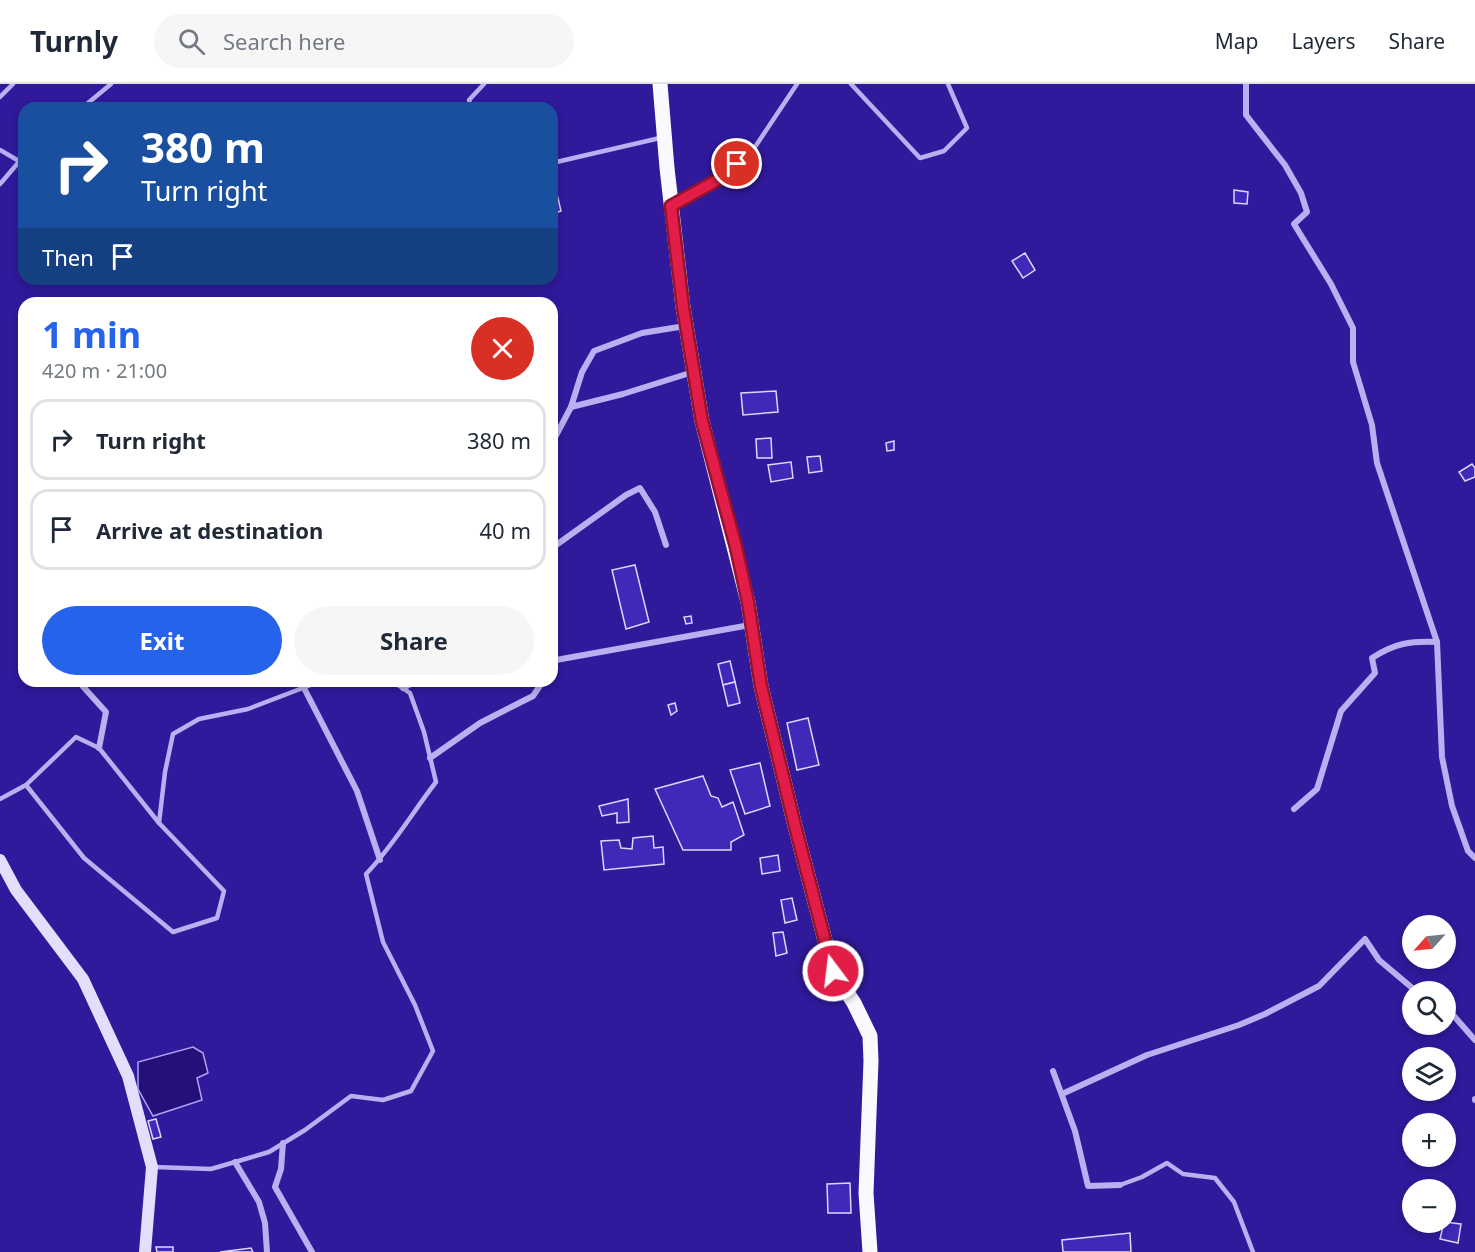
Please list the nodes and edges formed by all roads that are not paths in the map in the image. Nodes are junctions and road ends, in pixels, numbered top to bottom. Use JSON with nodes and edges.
{"nodes":[{"id":1,"x":13,"y":84,"type":"edge"},
{"id":2,"x":111,"y":84,"type":"edge"},
{"id":3,"x":484,"y":84,"type":"edge"},
{"id":4,"x":660,"y":84,"type":"edge"},
{"id":5,"x":797,"y":84,"type":"edge"},
{"id":6,"x":851,"y":84,"type":"edge"},
{"id":7,"x":948,"y":84,"type":"edge"},
{"id":8,"x":1246,"y":84,"type":"edge"},
{"id":9,"x":0,"y":97,"type":"edge"},
{"id":10,"x":89,"y":102,"type":"edge"},
{"id":11,"x":470,"y":102,"type":"edge"},
{"id":12,"x":665,"y":136,"type":"junction"},
{"id":13,"x":0,"y":150,"type":"edge"},
{"id":14,"x":18,"y":160,"type":"edge"},
{"id":15,"x":18,"y":162,"type":"edge"},
{"id":16,"x":558,"y":162,"type":"edge"},
{"id":17,"x":0,"y":184,"type":"edge"},
{"id":18,"x":671,"y":206,"type":"junction"},
{"id":19,"x":686,"y":326,"type":"junction"},
{"id":20,"x":694,"y":372,"type":"junction"},
{"id":21,"x":571,"y":407,"type":"junction"},
{"id":22,"x":558,"y":432,"type":"edge"},
{"id":23,"x":558,"y":544,"type":"edge"},
{"id":24,"x":666,"y":545,"type":"dead end"},
{"id":25,"x":751,"y":624,"type":"junction"},
{"id":26,"x":1437,"y":642,"type":"junction"},
{"id":27,"x":558,"y":660,"type":"edge"},
{"id":28,"x":83,"y":687,"type":"edge"},
{"id":29,"x":539,"y":687,"type":"edge"},
{"id":30,"x":304,"y":688,"type":"joint"},
{"id":31,"x":403,"y":688,"type":"edge"},
{"id":32,"x":99,"y":748,"type":"junction"},
{"id":33,"x":430,"y":758,"type":"junction"},
{"id":34,"x":26,"y":785,"type":"junction"},
{"id":35,"x":0,"y":800,"type":"edge"},
{"id":36,"x":1294,"y":809,"type":"dead end"},
{"id":37,"x":159,"y":823,"type":"junction"},
{"id":38,"x":1475,"y":858,"type":"edge"},
{"id":39,"x":0,"y":860,"type":"edge"},
{"id":40,"x":380,"y":860,"type":"junction"},
{"id":41,"x":1404,"y":981,"type":"edge"},
{"id":42,"x":1456,"y":1018,"type":"edge"},
{"id":43,"x":1475,"y":1040,"type":"edge"},
{"id":44,"x":1053,"y":1071,"type":"dead end"},
{"id":45,"x":1062,"y":1094,"type":"junction"},
{"id":46,"x":283,"y":1143,"type":"junction"},
{"id":47,"x":235,"y":1162,"type":"junction"},
{"id":48,"x":152,"y":1167,"type":"junction"},
{"id":49,"x":1120,"y":1185,"type":"joint"},
{"id":50,"x":145,"y":1252,"type":"edge"},
{"id":51,"x":267,"y":1252,"type":"edge"},
{"id":52,"x":312,"y":1252,"type":"edge"},
{"id":53,"x":870,"y":1252,"type":"edge"},
{"id":54,"x":1253,"y":1252,"type":"edge"}],
"edges":[{"from":1,"to":9,"type":"lane"},
{"from":2,"to":10,"type":"lane"},
{"from":3,"to":11,"type":"lane"},
{"from":4,"to":12,"type":"main road"},
{"from":5,"to":18,"type":"lane"},
{"from":6,"to":7,"type":"lane"},
{"from":8,"to":26,"type":"street"},
{"from":12,"to":16,"type":"lane"},
{"from":12,"to":18,"type":"main road"},
{"from":13,"to":14,"type":"lane"},
{"from":15,"to":17,"type":"lane"},
{"from":18,"to":19,"type":"main road"},
{"from":19,"to":20,"type":"main road"},
{"from":19,"to":21,"type":"street"},
{"from":20,"to":21,"type":"street"},
{"from":20,"to":25,"type":"main road"},
{"from":21,"to":22,"type":"street"},
{"from":23,"to":24,"type":"street"},
{"from":25,"to":27,"type":"street"},
{"from":25,"to":53,"type":"main road"},
{"from":26,"to":36,"type":"street"},
{"from":26,"to":38,"type":"street"},
{"from":28,"to":32,"type":"street"},
{"from":29,"to":33,"type":"street"},
{"from":30,"to":37,"type":"lane"},
{"from":30,"to":40,"type":"street"},
{"from":31,"to":33,"type":"lane"},
{"from":32,"to":34,"type":"lane"},
{"from":32,"to":37,"type":"lane"},
{"from":33,"to":40,"type":"lane"},
{"from":34,"to":35,"type":"lane"},
{"from":34,"to":37,"type":"lane"},
{"from":39,"to":48,"type":"main road"},
{"from":40,"to":46,"type":"lane"},
{"from":41,"to":45,"type":"street"},
{"from":42,"to":43,"type":"street"},
{"from":44,"to":45,"type":"street"},
{"from":45,"to":49,"type":"street"},
{"from":46,"to":47,"type":"lane"},
{"from":46,"to":52,"type":"street"},
{"from":47,"to":48,"type":"lane"},
{"from":47,"to":51,"type":"street"},
{"from":48,"to":50,"type":"main road"},
{"from":49,"to":54,"type":"lane"}]}
